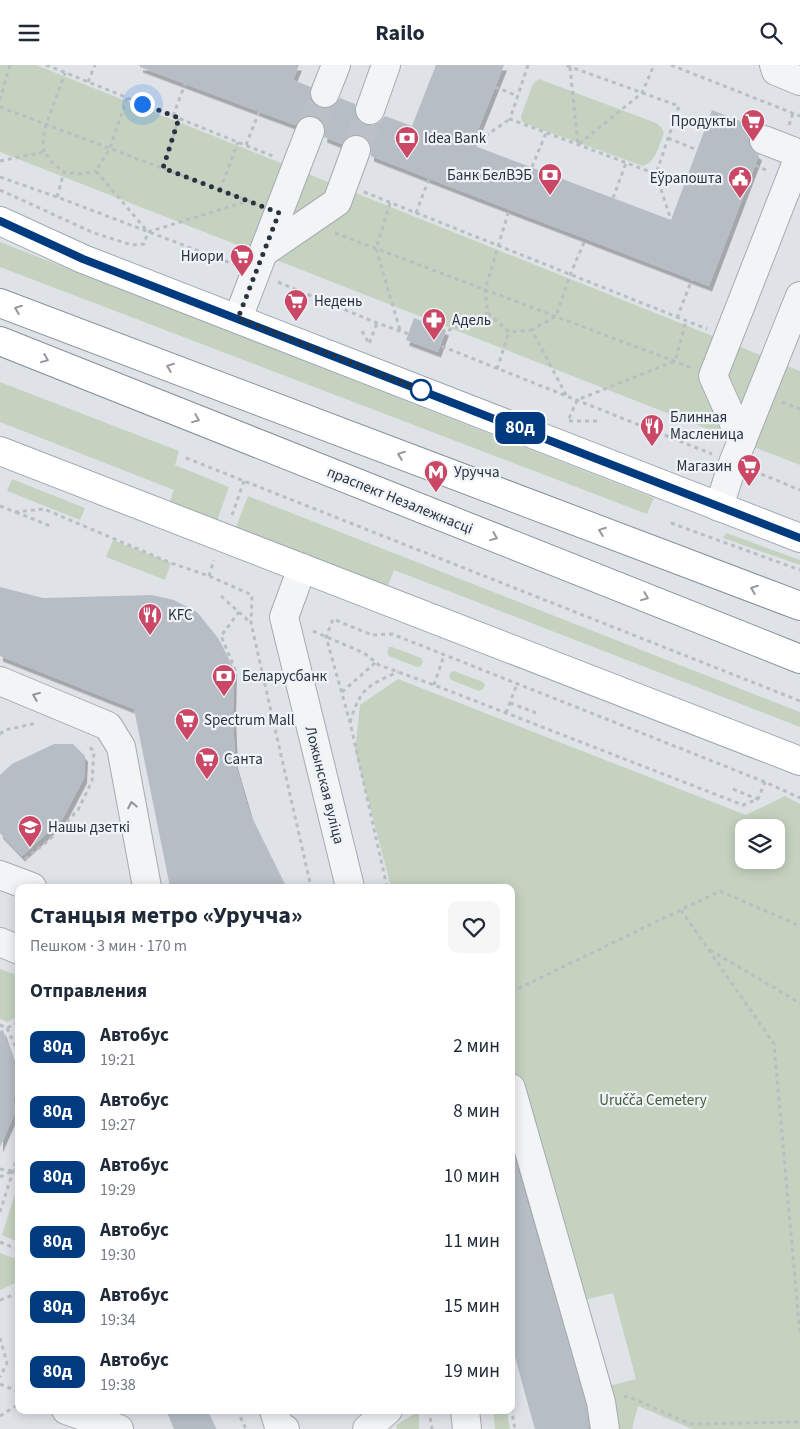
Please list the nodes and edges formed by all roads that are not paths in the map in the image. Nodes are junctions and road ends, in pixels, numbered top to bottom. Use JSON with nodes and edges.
{"nodes":[{"id":1,"x":336,"y":65,"type":"edge"},
{"id":2,"x":386,"y":65,"type":"edge"},
{"id":3,"x":774,"y":65,"type":"edge"},
{"id":4,"x":800,"y":81,"type":"edge"},
{"id":5,"x":325,"y":93,"type":"tunnel mouth"},
{"id":6,"x":370,"y":110,"type":"tunnel mouth"},
{"id":7,"x":310,"y":131,"type":"tunnel mouth"},
{"id":8,"x":356,"y":150,"type":"tunnel mouth"},
{"id":9,"x":759,"y":153,"type":"road end"},
{"id":10,"x":800,"y":154,"type":"edge"},
{"id":11,"x":0,"y":221,"type":"edge"},
{"id":12,"x":260,"y":263,"type":"junction"},
{"id":13,"x":800,"y":296,"type":"edge"},
{"id":14,"x":0,"y":303,"type":"edge"},
{"id":15,"x":238,"y":318,"type":"junction"},
{"id":16,"x":0,"y":341,"type":"edge"},
{"id":17,"x":742,"y":441,"type":"junction"},
{"id":18,"x":0,"y":451,"type":"edge"},
{"id":19,"x":719,"y":507,"type":"junction"},
{"id":20,"x":800,"y":539,"type":"edge"},
{"id":21,"x":302,"y":568,"type":"junction"},
{"id":22,"x":800,"y":606,"type":"edge"},
{"id":23,"x":800,"y":659,"type":"edge"},
{"id":24,"x":0,"y":681,"type":"edge"},
{"id":25,"x":800,"y":761,"type":"edge"},
{"id":26,"x":2,"y":875,"type":"edge"},
{"id":27,"x":24,"y":884,"type":"edge"},
{"id":28,"x":146,"y":884,"type":"edge"},
{"id":29,"x":349,"y":884,"type":"edge"},
{"id":30,"x":0,"y":942,"type":"edge"},
{"id":31,"x":15,"y":948,"type":"edge"},
{"id":32,"x":515,"y":1102,"type":"edge"},
{"id":33,"x":77,"y":1414,"type":"edge"},
{"id":34,"x":275,"y":1414,"type":"edge"},
{"id":35,"x":384,"y":1414,"type":"edge"},
{"id":36,"x":465,"y":1414,"type":"edge"},
{"id":37,"x":119,"y":1429,"type":"edge"},
{"id":38,"x":285,"y":1429,"type":"edge"},
{"id":39,"x":367,"y":1429,"type":"edge"},
{"id":40,"x":467,"y":1429,"type":"edge"},
{"id":41,"x":605,"y":1429,"type":"edge"}],
"edges":[{"from":1,"to":5,"type":"street"},
{"from":2,"to":6,"type":"street"},
{"from":3,"to":4,"type":"street"},
{"from":7,"to":12,"type":"street"},
{"from":8,"to":12,"type":"street"},
{"from":9,"to":10,"type":"street"},
{"from":10,"to":17,"type":"street"},
{"from":11,"to":15,"type":"main road"},
{"from":12,"to":15,"type":"street"},
{"from":13,"to":17,"type":"street"},
{"from":22,"to":14,"type":"main road","one_way":true},
{"from":15,"to":19,"type":"main road"},
{"from":16,"to":23,"type":"main road","name":"праспект Незалежнасці","one_way":true},
{"from":17,"to":19,"type":"street"},
{"from":18,"to":21,"type":"main road"},
{"from":19,"to":20,"type":"main road"},
{"from":21,"to":25,"type":"main road"},
{"from":21,"to":29,"type":"street","name":"Ложынская вуліца"},
{"from":28,"to":24,"type":"street","one_way":true},
{"from":26,"to":27,"type":"street"},
{"from":30,"to":31,"type":"street"},
{"from":32,"to":41,"type":"street"},
{"from":33,"to":37,"type":"street"},
{"from":34,"to":38,"type":"street"},
{"from":35,"to":39,"type":"street"},
{"from":36,"to":40,"type":"street"}]}
